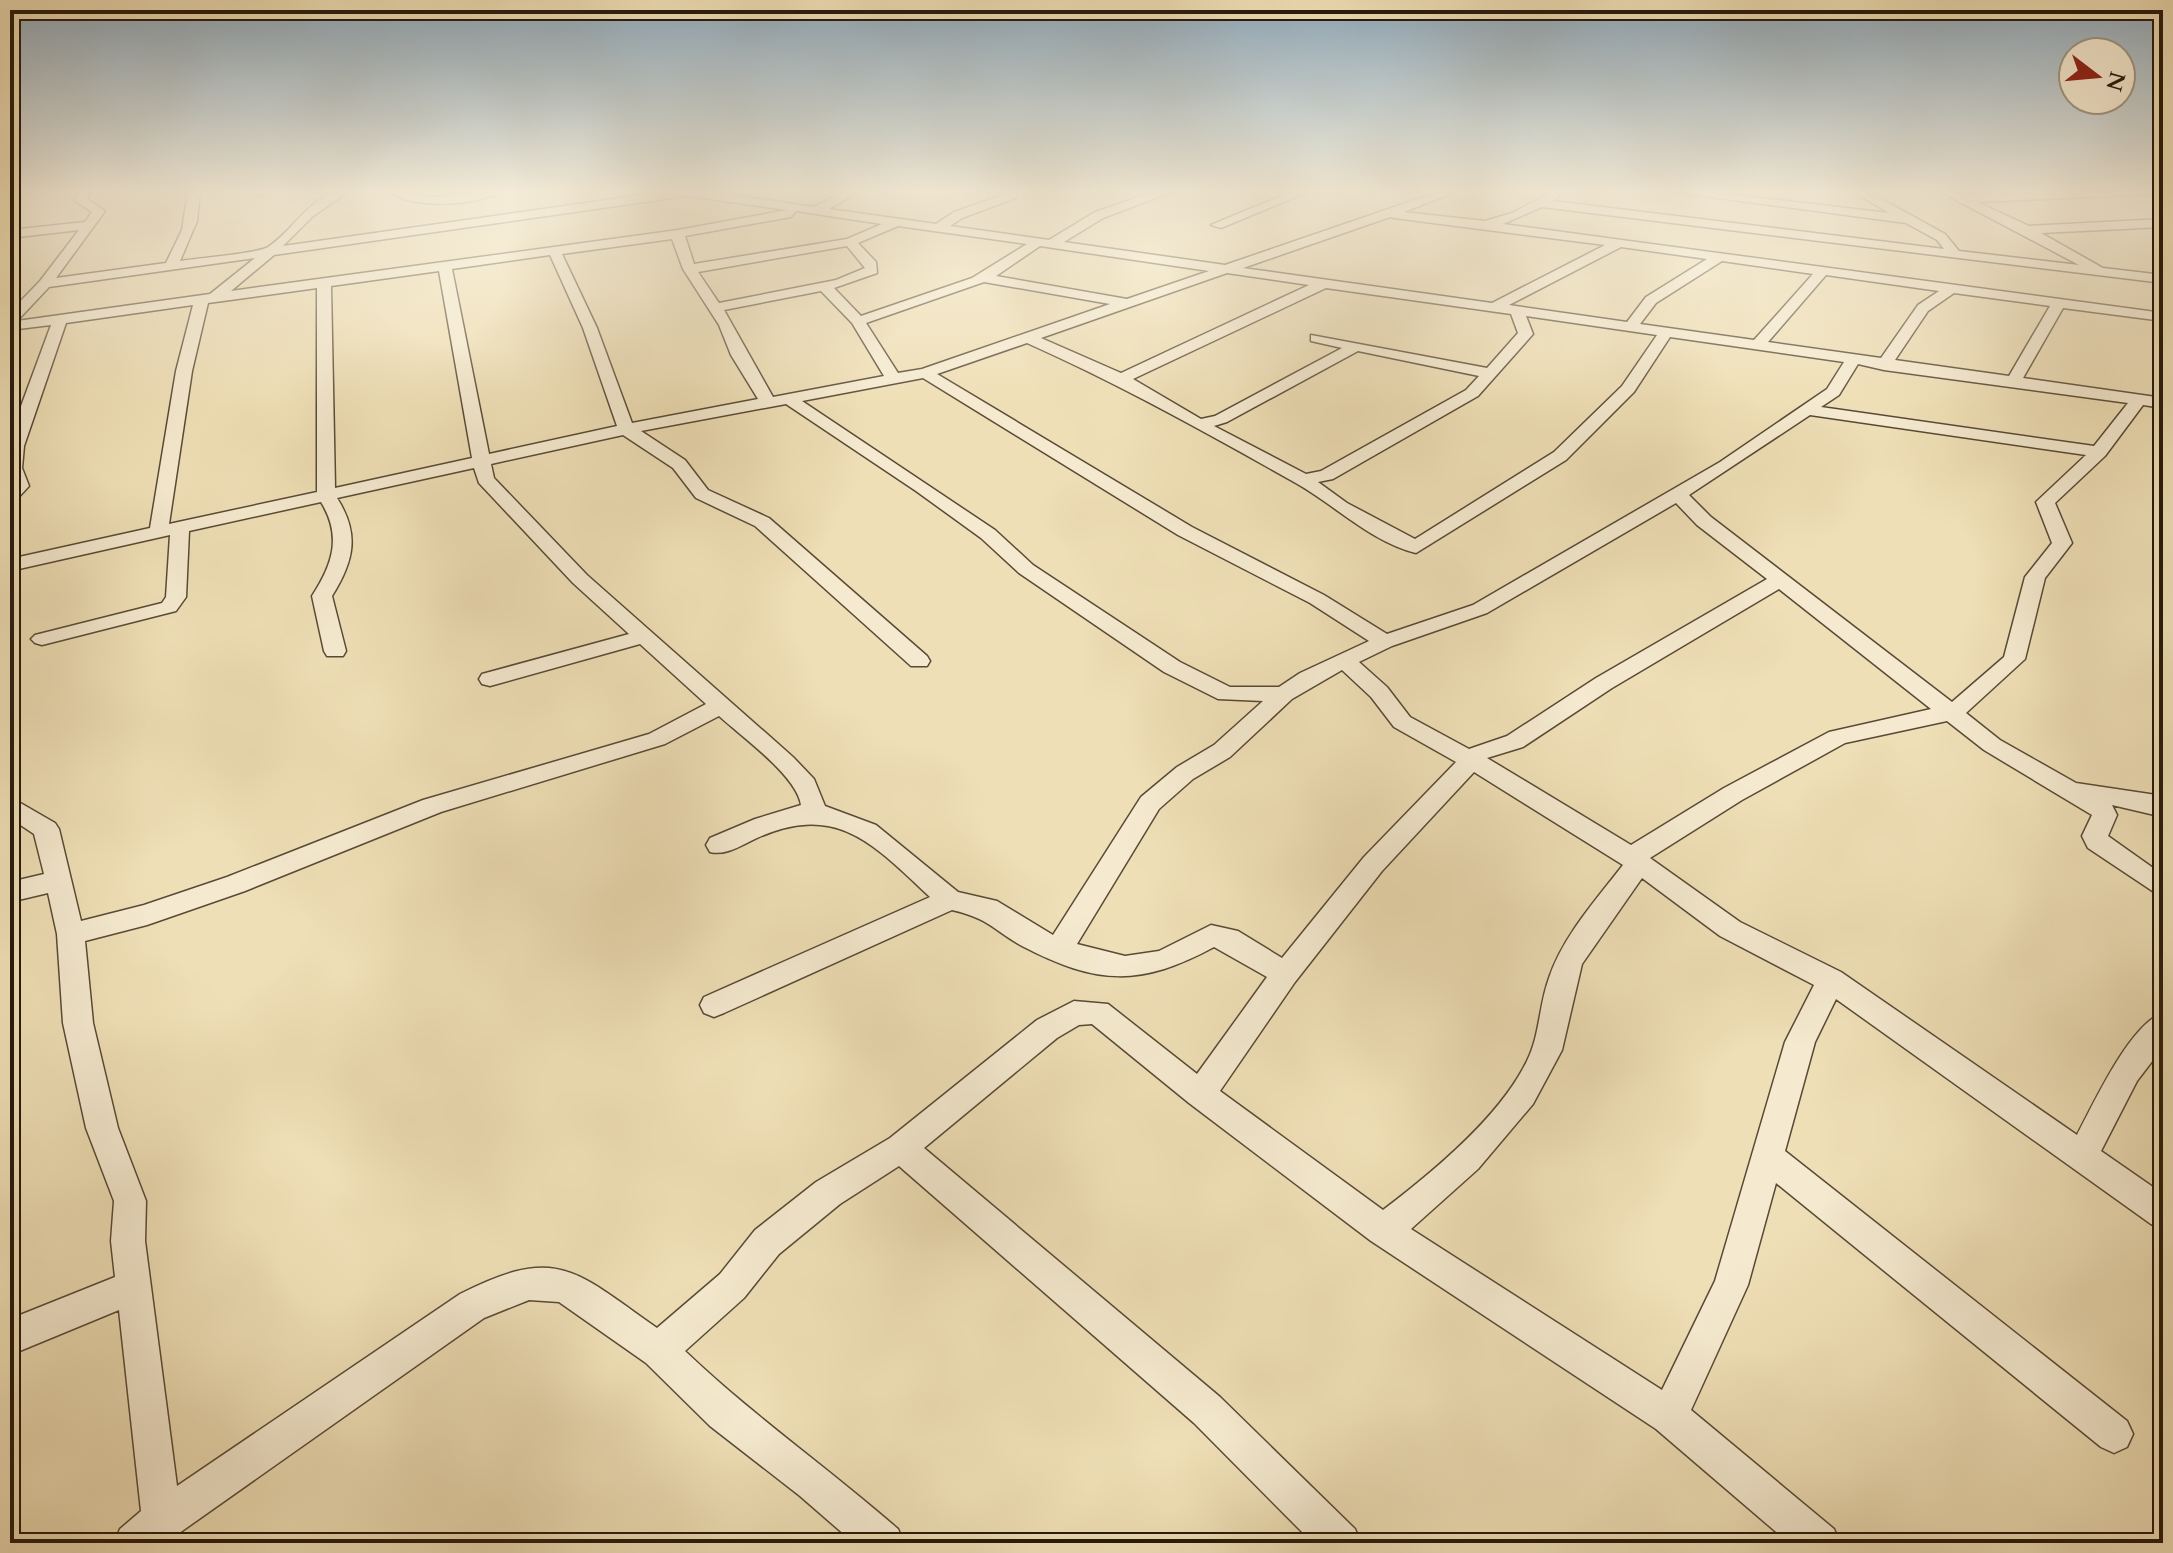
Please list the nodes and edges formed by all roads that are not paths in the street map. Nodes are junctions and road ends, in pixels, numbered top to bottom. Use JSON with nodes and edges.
{"nodes":[{"id":1,"x":60,"y":263,"type":"edge"},
{"id":2,"x":172,"y":263,"type":"edge"},
{"id":3,"x":189,"y":263,"type":"edge"},
{"id":4,"x":255,"y":263,"type":"edge"},
{"id":5,"x":465,"y":263,"type":"edge"},
{"id":6,"x":560,"y":263,"type":"edge"},
{"id":7,"x":687,"y":263,"type":"edge"},
{"id":8,"x":723,"y":263,"type":"edge"},
{"id":9,"x":870,"y":263,"type":"edge"},
{"id":10,"x":1011,"y":263,"type":"edge"},
{"id":11,"x":1192,"y":263,"type":"edge"},
{"id":12,"x":1248,"y":263,"type":"edge"},
{"id":13,"x":1579,"y":263,"type":"edge"},
{"id":14,"x":1709,"y":263,"type":"edge"},
{"id":15,"x":1767,"y":263,"type":"edge"},
{"id":16,"x":2028,"y":263,"type":"edge"},
{"id":17,"x":2085,"y":263,"type":"edge"},
{"id":18,"x":170,"y":266,"type":"junction"},
{"id":19,"x":445,"y":266,"type":"junction"},
{"id":20,"x":690,"y":269,"type":"junction"},
{"id":21,"x":1232,"y":269,"type":"junction"},
{"id":22,"x":1823,"y":271,"type":"junction"},
{"id":23,"x":2100,"y":272,"type":"junction"},
{"id":24,"x":982,"y":278,"type":"junction"},
{"id":25,"x":2163,"y":279,"type":"edge"},
{"id":26,"x":324,"y":283,"type":"junction"},
{"id":27,"x":1325,"y":283,"type":"junction"},
{"id":28,"x":45,"y":284,"type":"junction"},
{"id":29,"x":824,"y":286,"type":"junction"},
{"id":30,"x":1952,"y":288,"type":"junction"},
{"id":31,"x":207,"y":301,"type":"junction"},
{"id":32,"x":2059,"y":303,"type":"junction"},
{"id":33,"x":1130,"y":304,"type":"junction"},
{"id":34,"x":714,"y":308,"type":"junction"},
{"id":35,"x":1491,"y":309,"type":"junction"},
{"id":36,"x":1518,"y":314,"type":"junction"},
{"id":37,"x":2163,"y":317,"type":"edge"},
{"id":38,"x":60,"y":320,"type":"junction"},
{"id":39,"x":858,"y":321,"type":"junction"},
{"id":40,"x":10,"y":323,"type":"edge"},
{"id":41,"x":1630,"y":328,"type":"junction"},
{"id":42,"x":1665,"y":334,"type":"junction"},
{"id":43,"x":1029,"y":338,"type":"junction"},
{"id":44,"x":1316,"y":338,"type":"dead end"},
{"id":45,"x":1356,"y":346,"type":"junction"},
{"id":46,"x":1757,"y":346,"type":"junction"},
{"id":47,"x":1852,"y":361,"type":"junction"},
{"id":48,"x":1884,"y":365,"type":"junction"},
{"id":49,"x":925,"y":373,"type":"junction"},
{"id":50,"x":1490,"y":373,"type":"junction"},
{"id":51,"x":894,"y":379,"type":"junction"},
{"id":52,"x":1121,"y":379,"type":"junction"},
{"id":53,"x":2013,"y":383,"type":"junction"},
{"id":54,"x":789,"y":399,"type":"junction"},
{"id":55,"x":2139,"y":400,"type":"junction"},
{"id":56,"x":768,"y":403,"type":"junction"},
{"id":57,"x":2163,"y":403,"type":"edge"},
{"id":58,"x":1806,"y":410,"type":"junction"},
{"id":59,"x":1199,"y":425,"type":"junction"},
{"id":60,"x":626,"y":429,"type":"junction"},
{"id":61,"x":2099,"y":452,"type":"junction"},
{"id":62,"x":480,"y":462,"type":"junction"},
{"id":63,"x":1304,"y":480,"type":"junction"},
{"id":64,"x":1677,"y":493,"type":"junction"},
{"id":65,"x":10,"y":496,"type":"edge"},
{"id":66,"x":326,"y":496,"type":"junction"},
{"id":67,"x":169,"y":527,"type":"junction"},
{"id":68,"x":10,"y":565,"type":"edge"},
{"id":69,"x":1780,"y":580,"type":"junction"},
{"id":70,"x":645,"y":636,"type":"junction"},
{"id":71,"x":42,"y":639,"type":"dead end"},
{"id":72,"x":1385,"y":642,"type":"junction"},
{"id":73,"x":335,"y":651,"type":"dead end"},
{"id":74,"x":919,"y":661,"type":"dead end"},
{"id":75,"x":1345,"y":661,"type":"junction"},
{"id":76,"x":490,"y":679,"type":"dead end"},
{"id":77,"x":1284,"y":694,"type":"junction"},
{"id":78,"x":723,"y":705,"type":"junction"},
{"id":79,"x":1953,"y":713,"type":"junction"},
{"id":80,"x":1471,"y":760,"type":"junction"},
{"id":81,"x":2065,"y":788,"type":"junction"},
{"id":82,"x":2163,"y":805,"type":"edge"},
{"id":83,"x":10,"y":806,"type":"edge"},
{"id":84,"x":812,"y":813,"type":"junction"},
{"id":85,"x":719,"y":845,"type":"dead end"},
{"id":86,"x":1635,"y":860,"type":"junction"},
{"id":87,"x":57,"y":881,"type":"junction"},
{"id":88,"x":2163,"y":888,"type":"edge"},
{"id":89,"x":10,"y":892,"type":"edge"},
{"id":90,"x":950,"y":900,"type":"junction"},
{"id":91,"x":71,"y":934,"type":"junction"},
{"id":92,"x":1059,"y":949,"type":"junction"},
{"id":93,"x":1285,"y":974,"type":"junction"},
{"id":94,"x":1831,"y":980,"type":"junction"},
{"id":95,"x":714,"y":1005,"type":"dead end"},
{"id":96,"x":2163,"y":1025,"type":"edge"},
{"id":97,"x":1200,"y":1094,"type":"junction"},
{"id":98,"x":901,"y":1148,"type":"junction"},
{"id":99,"x":1768,"y":1157,"type":"junction"},
{"id":100,"x":2082,"y":1157,"type":"junction"},
{"id":101,"x":2163,"y":1213,"type":"edge"},
{"id":102,"x":1383,"y":1230,"type":"junction"},
{"id":103,"x":133,"y":1287,"type":"junction"},
{"id":104,"x":10,"y":1337,"type":"edge"},
{"id":105,"x":659,"y":1350,"type":"junction"},
{"id":106,"x":1669,"y":1416,"type":"junction"},
{"id":107,"x":2114,"y":1434,"type":"dead end"},
{"id":108,"x":148,"y":1532,"type":"edge"},
{"id":109,"x":884,"y":1543,"type":"edge"},
{"id":110,"x":1341,"y":1543,"type":"edge"},
{"id":111,"x":1820,"y":1543,"type":"edge"}],
"edges":[{"from":1,"to":28,"type":"street"},
{"from":2,"to":18,"type":"street"},
{"from":3,"to":18,"type":"street"},
{"from":4,"to":31,"type":"street"},
{"from":5,"to":19,"type":"street"},
{"from":6,"to":60,"type":"street"},
{"from":7,"to":20,"type":"street"},
{"from":8,"to":20,"type":"street"},
{"from":9,"to":29,"type":"street"},
{"from":10,"to":24,"type":"street"},
{"from":11,"to":21,"type":"street"},
{"from":12,"to":21,"type":"street"},
{"from":13,"to":35,"type":"street"},
{"from":14,"to":41,"type":"street"},
{"from":15,"to":22,"type":"street"},
{"from":16,"to":23,"type":"street"},
{"from":17,"to":23,"type":"street"},
{"from":18,"to":28,"type":"street"},
{"from":19,"to":26,"type":"street"},
{"from":19,"to":62,"type":"street"},
{"from":20,"to":34,"type":"street"},
{"from":21,"to":27,"type":"street"},
{"from":21,"to":33,"type":"street"},
{"from":22,"to":30,"type":"street"},
{"from":22,"to":46,"type":"street"},
{"from":23,"to":25,"type":"street"},
{"from":24,"to":33,"type":"street"},
{"from":24,"to":39,"type":"street"},
{"from":26,"to":31,"type":"street"},
{"from":26,"to":66,"type":"street"},
{"from":27,"to":35,"type":"street"},
{"from":27,"to":52,"type":"street"},
{"from":28,"to":40,"type":"street"},
{"from":29,"to":34,"type":"street"},
{"from":29,"to":39,"type":"street"},
{"from":30,"to":32,"type":"street"},
{"from":30,"to":48,"type":"street"},
{"from":31,"to":38,"type":"street"},
{"from":31,"to":67,"type":"street"},
{"from":32,"to":37,"type":"street"},
{"from":32,"to":53,"type":"street"},
{"from":33,"to":43,"type":"street"},
{"from":34,"to":56,"type":"street"},
{"from":35,"to":36,"type":"street"},
{"from":36,"to":41,"type":"street"},
{"from":36,"to":50,"type":"street"},
{"from":38,"to":40,"type":"street"},
{"from":38,"to":65,"type":"street"},
{"from":39,"to":51,"type":"street"},
{"from":41,"to":42,"type":"street"},
{"from":42,"to":46,"type":"street"},
{"from":42,"to":63,"type":"street"},
{"from":43,"to":49,"type":"street"},
{"from":43,"to":52,"type":"street"},
{"from":44,"to":45,"type":"street"},
{"from":45,"to":50,"type":"street"},
{"from":45,"to":59,"type":"street"},
{"from":46,"to":47,"type":"street"},
{"from":47,"to":48,"type":"street"},
{"from":47,"to":58,"type":"street"},
{"from":48,"to":53,"type":"street"},
{"from":49,"to":51,"type":"street"},
{"from":49,"to":72,"type":"street"},
{"from":50,"to":63,"type":"street"},
{"from":51,"to":54,"type":"street"},
{"from":52,"to":59,"type":"street"},
{"from":53,"to":55,"type":"street"},
{"from":54,"to":56,"type":"street"},
{"from":54,"to":77,"type":"street"},
{"from":55,"to":57,"type":"street"},
{"from":55,"to":61,"type":"street"},
{"from":56,"to":60,"type":"street"},
{"from":58,"to":61,"type":"street"},
{"from":58,"to":64,"type":"street"},
{"from":59,"to":63,"type":"street"},
{"from":60,"to":62,"type":"street"},
{"from":60,"to":74,"type":"street"},
{"from":61,"to":79,"type":"street"},
{"from":62,"to":66,"type":"street"},
{"from":62,"to":70,"type":"street"},
{"from":64,"to":69,"type":"street"},
{"from":64,"to":72,"type":"street"},
{"from":66,"to":67,"type":"street"},
{"from":66,"to":73,"type":"street"},
{"from":67,"to":68,"type":"street"},
{"from":67,"to":71,"type":"street"},
{"from":69,"to":79,"type":"street"},
{"from":69,"to":80,"type":"street"},
{"from":70,"to":76,"type":"street"},
{"from":70,"to":78,"type":"street"},
{"from":72,"to":75,"type":"street"},
{"from":75,"to":77,"type":"street"},
{"from":75,"to":80,"type":"street"},
{"from":77,"to":92,"type":"street"},
{"from":78,"to":84,"type":"street"},
{"from":78,"to":91,"type":"street"},
{"from":79,"to":81,"type":"street"},
{"from":79,"to":86,"type":"street"},
{"from":80,"to":86,"type":"street"},
{"from":80,"to":93,"type":"street"},
{"from":81,"to":82,"type":"street"},
{"from":81,"to":88,"type":"street"},
{"from":83,"to":87,"type":"street"},
{"from":84,"to":85,"type":"street"},
{"from":84,"to":90,"type":"street"},
{"from":86,"to":94,"type":"street"},
{"from":86,"to":102,"type":"street"},
{"from":87,"to":89,"type":"street"},
{"from":87,"to":91,"type":"street"},
{"from":90,"to":92,"type":"street"},
{"from":90,"to":95,"type":"street"},
{"from":91,"to":103,"type":"street"},
{"from":92,"to":93,"type":"street"},
{"from":93,"to":97,"type":"street"},
{"from":94,"to":99,"type":"street"},
{"from":94,"to":100,"type":"street"},
{"from":96,"to":100,"type":"street"},
{"from":97,"to":98,"type":"street"},
{"from":97,"to":102,"type":"street"},
{"from":98,"to":105,"type":"street"},
{"from":98,"to":110,"type":"street"},
{"from":99,"to":106,"type":"street"},
{"from":99,"to":107,"type":"street"},
{"from":100,"to":101,"type":"street"},
{"from":102,"to":106,"type":"street"},
{"from":103,"to":104,"type":"street"},
{"from":103,"to":108,"type":"street"},
{"from":105,"to":108,"type":"street"},
{"from":105,"to":109,"type":"street"},
{"from":106,"to":111,"type":"street"}]}
